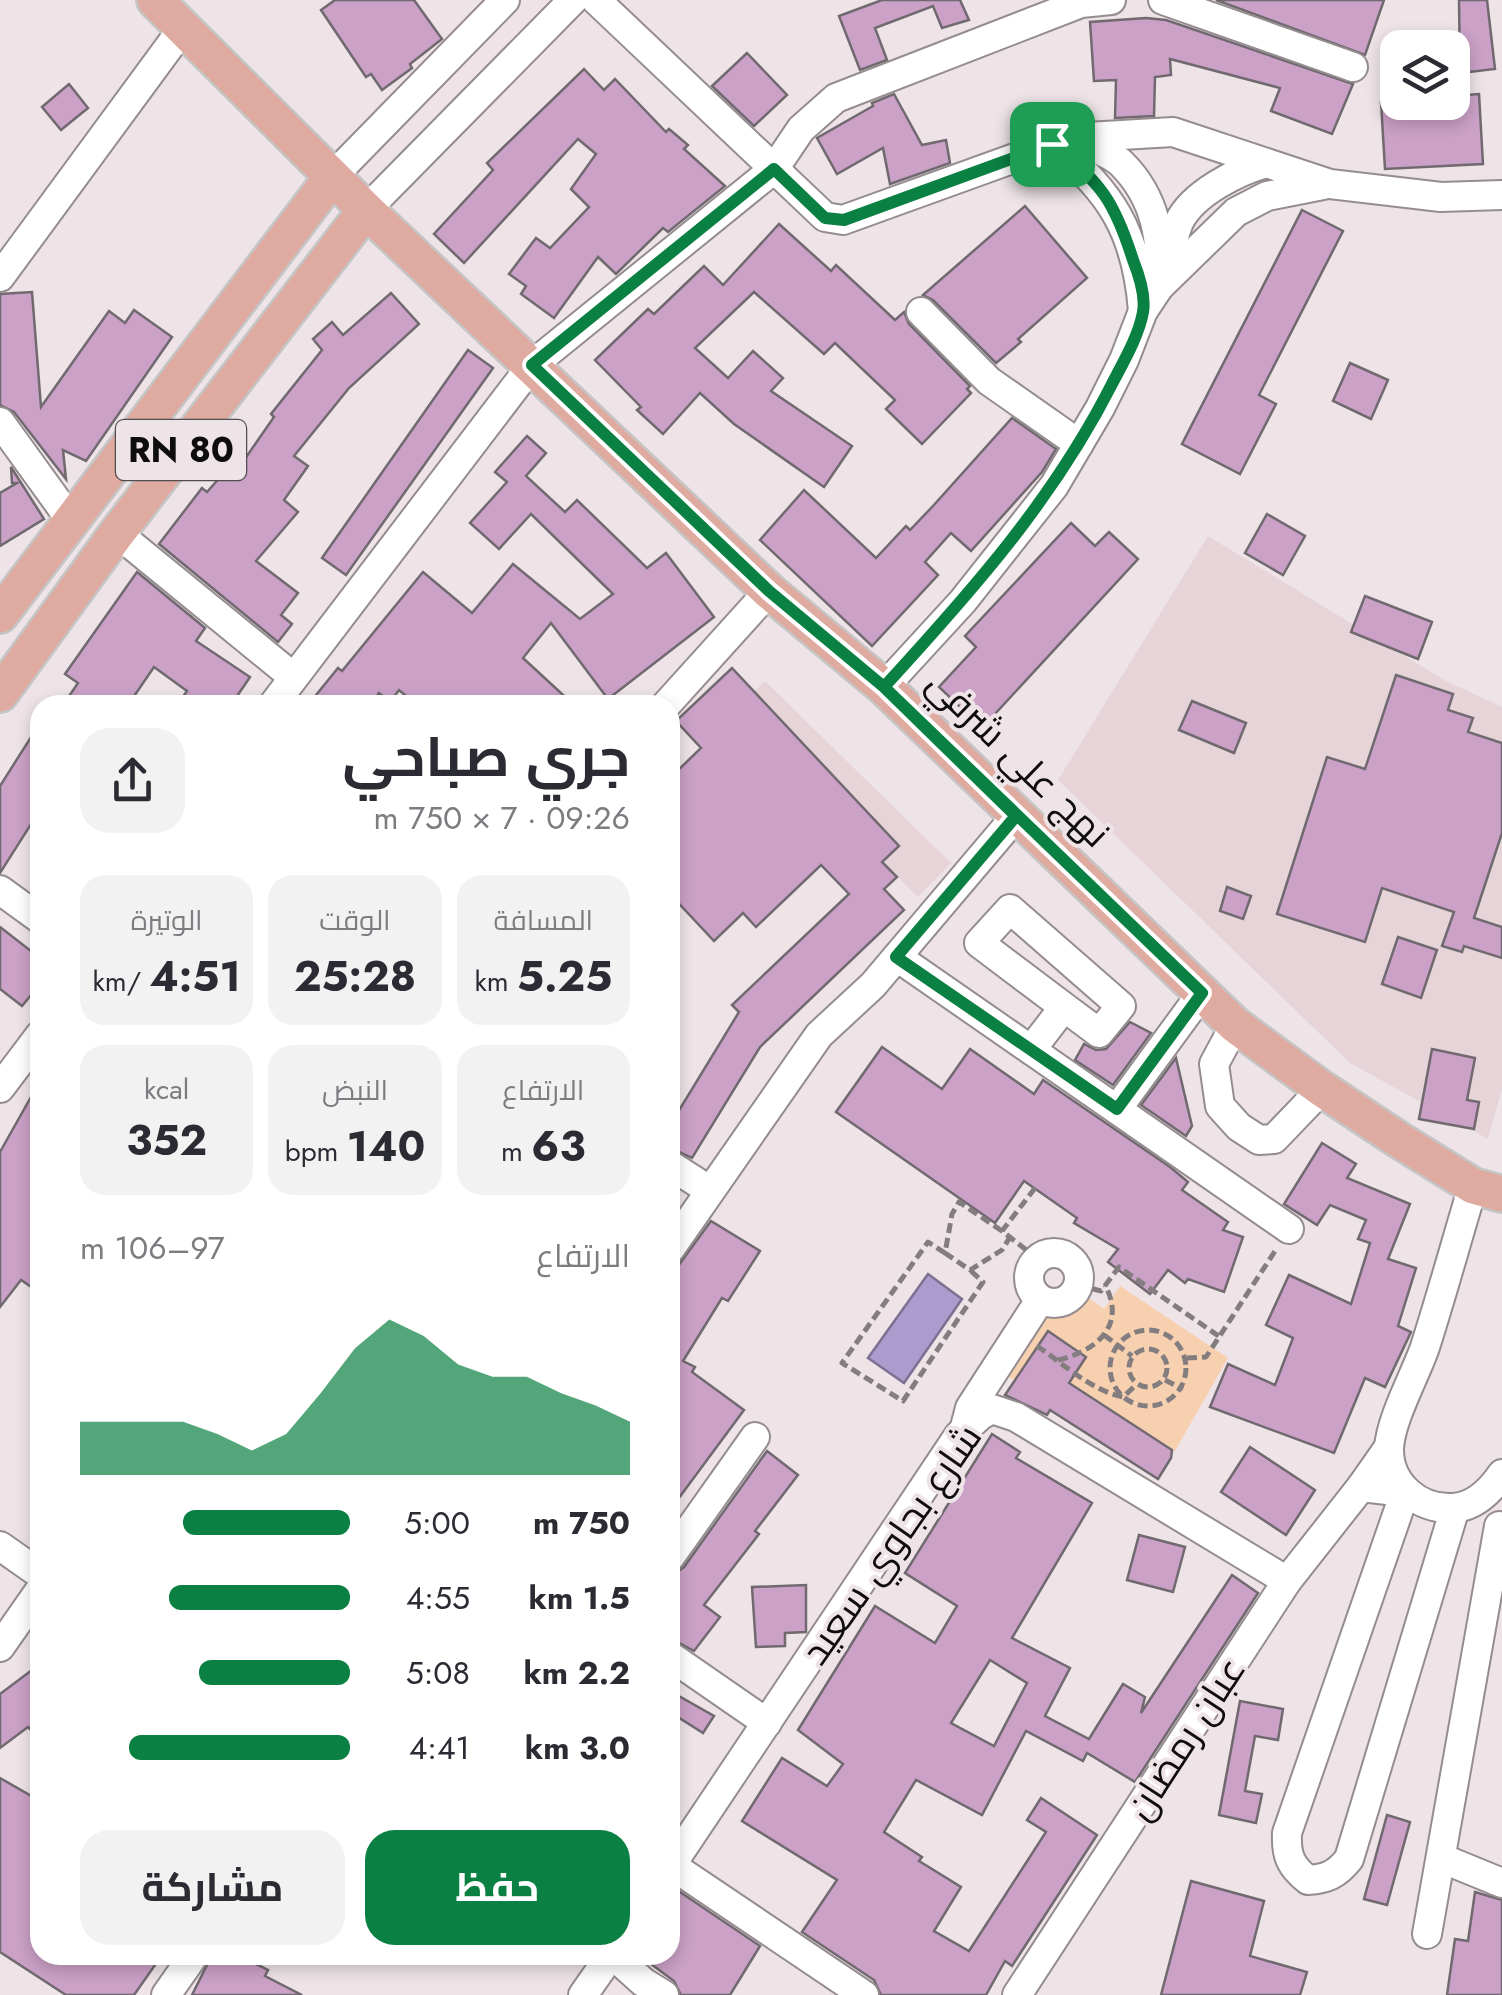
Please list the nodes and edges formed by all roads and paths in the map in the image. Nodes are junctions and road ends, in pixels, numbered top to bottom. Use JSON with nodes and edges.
{"nodes":[{"id":1,"x":155,"y":0,"type":"edge"},
{"id":2,"x":505,"y":0,"type":"edge"},
{"id":3,"x":573,"y":0,"type":"edge"},
{"id":4,"x":596,"y":0,"type":"edge"},
{"id":5,"x":1111,"y":0,"type":"edge"},
{"id":6,"x":1163,"y":0,"type":"edge"},
{"id":7,"x":183,"y":28,"type":"junction"},
{"id":8,"x":1354,"y":67,"type":"dead end"},
{"id":9,"x":1061,"y":141,"type":"junction"},
{"id":10,"x":1266,"y":163,"type":"junction"},
{"id":11,"x":774,"y":169,"type":"junction"},
{"id":12,"x":332,"y":177,"type":"junction"},
{"id":13,"x":1330,"y":184,"type":"junction"},
{"id":14,"x":1502,"y":195,"type":"edge"},
{"id":15,"x":366,"y":210,"type":"junction"},
{"id":16,"x":0,"y":277,"type":"edge"},
{"id":17,"x":1159,"y":287,"type":"junction"},
{"id":18,"x":921,"y":312,"type":"dead end"},
{"id":19,"x":1143,"y":312,"type":"junction"},
{"id":20,"x":532,"y":365,"type":"junction"},
{"id":21,"x":0,"y":422,"type":"edge"},
{"id":22,"x":1079,"y":444,"type":"junction"},
{"id":23,"x":70,"y":519,"type":"junction"},
{"id":24,"x":117,"y":533,"type":"junction"},
{"id":25,"x":769,"y":591,"type":"junction"},
{"id":26,"x":0,"y":615,"type":"edge"},
{"id":27,"x":292,"y":676,"type":"junction"},
{"id":28,"x":884,"y":687,"type":"junction"},
{"id":29,"x":0,"y":694,"type":"edge"},
{"id":30,"x":279,"y":695,"type":"edge"},
{"id":31,"x":675,"y":695,"type":"edge"},
{"id":32,"x":1016,"y":816,"type":"junction"},
{"id":33,"x":0,"y":890,"type":"edge"},
{"id":34,"x":30,"y":912,"type":"edge"},
{"id":35,"x":896,"y":957,"type":"junction"},
{"id":36,"x":1202,"y":993,"type":"junction"},
{"id":37,"x":1064,"y":1007,"type":"junction"},
{"id":38,"x":1235,"y":1024,"type":"junction"},
{"id":39,"x":30,"y":1048,"type":"edge"},
{"id":40,"x":1031,"y":1050,"type":"junction"},
{"id":41,"x":0,"y":1088,"type":"edge"},
{"id":42,"x":1322,"y":1090,"type":"junction"},
{"id":43,"x":1117,"y":1109,"type":"junction"},
{"id":44,"x":680,"y":1171,"type":"edge"},
{"id":45,"x":1035,"y":1188,"type":"dead end"},
{"id":46,"x":709,"y":1190,"type":"junction"},
{"id":47,"x":1488,"y":1190,"type":"edge"},
{"id":48,"x":1290,"y":1229,"type":"joint"},
{"id":49,"x":1002,"y":1231,"type":"junction"},
{"id":50,"x":680,"y":1234,"type":"edge"},
{"id":51,"x":1010,"y":1238,"type":"junction"},
{"id":52,"x":944,"y":1254,"type":"junction"},
{"id":53,"x":1038,"y":1258,"type":"junction"},
{"id":54,"x":970,"y":1270,"type":"junction"},
{"id":55,"x":1091,"y":1285,"type":"junction"},
{"id":56,"x":1040,"y":1300,"type":"junction"},
{"id":57,"x":1018,"y":1333,"type":"junction"},
{"id":58,"x":1104,"y":1335,"type":"junction"},
{"id":59,"x":1220,"y":1336,"type":"junction"},
{"id":60,"x":1116,"y":1344,"type":"junction"},
{"id":61,"x":1132,"y":1356,"type":"junction"},
{"id":62,"x":1187,"y":1358,"type":"junction"},
{"id":63,"x":1057,"y":1360,"type":"junction"},
{"id":64,"x":1165,"y":1380,"type":"junction"},
{"id":65,"x":1136,"y":1384,"type":"junction"},
{"id":66,"x":1183,"y":1389,"type":"junction"},
{"id":67,"x":1123,"y":1397,"type":"junction"},
{"id":68,"x":964,"y":1429,"type":"junction"},
{"id":69,"x":754,"y":1437,"type":"dead end"},
{"id":70,"x":1390,"y":1447,"type":"junction"},
{"id":71,"x":1502,"y":1474,"type":"edge"},
{"id":72,"x":1360,"y":1487,"type":"junction"},
{"id":73,"x":1405,"y":1492,"type":"junction"},
{"id":74,"x":1464,"y":1505,"type":"junction"},
{"id":75,"x":1500,"y":1517,"type":"edge"},
{"id":76,"x":680,"y":1543,"type":"edge"},
{"id":77,"x":0,"y":1546,"type":"edge"},
{"id":78,"x":30,"y":1567,"type":"edge"},
{"id":79,"x":1286,"y":1581,"type":"junction"},
{"id":80,"x":30,"y":1604,"type":"edge"},
{"id":81,"x":0,"y":1648,"type":"edge"},
{"id":82,"x":680,"y":1663,"type":"edge"},
{"id":83,"x":767,"y":1723,"type":"junction"},
{"id":84,"x":680,"y":1853,"type":"edge"},
{"id":85,"x":1441,"y":1858,"type":"junction"},
{"id":86,"x":680,"y":1872,"type":"edge"},
{"id":87,"x":1502,"y":1883,"type":"edge"},
{"id":88,"x":1427,"y":1934,"type":"dead end"},
{"id":89,"x":187,"y":1965,"type":"edge"},
{"id":90,"x":605,"y":1965,"type":"edge"},
{"id":91,"x":623,"y":1965,"type":"edge"},
{"id":92,"x":166,"y":1995,"type":"edge"},
{"id":93,"x":583,"y":1995,"type":"edge"},
{"id":94,"x":664,"y":1995,"type":"edge"},
{"id":95,"x":864,"y":1995,"type":"edge"},
{"id":96,"x":1018,"y":1995,"type":"edge"}],
"edges":[{"from":1,"to":7,"type":"main road","name":"نهج علي شرفي"},
{"from":2,"to":12,"type":"street"},
{"from":3,"to":15,"type":"street"},
{"from":4,"to":11,"type":"street"},
{"from":5,"to":11,"type":"street"},
{"from":6,"to":8,"type":"street"},
{"from":7,"to":12,"type":"main road","name":"نهج علي شرفي"},
{"from":7,"to":16,"type":"street"},
{"from":9,"to":10,"type":"street"},
{"from":9,"to":11,"type":"street"},
{"from":9,"to":17,"type":"street"},
{"from":9,"to":19,"type":"street"},
{"from":10,"to":13,"type":"street"},
{"from":10,"to":17,"type":"street"},
{"from":11,"to":20,"type":"street"},
{"from":12,"to":15,"type":"main road","name":"نهج علي شرفي"},
{"from":12,"to":23,"type":"main road","number":"RN 80"},
{"from":13,"to":14,"type":"street"},
{"from":13,"to":17,"type":"street"},
{"from":15,"to":20,"type":"main road","name":"نهج علي شرفي"},
{"from":15,"to":24,"type":"main road","number":"RN 80"},
{"from":17,"to":19,"type":"street"},
{"from":18,"to":22,"type":"street"},
{"from":19,"to":22,"type":"street"},
{"from":20,"to":25,"type":"main road","name":"نهج علي شرفي"},
{"from":20,"to":27,"type":"street"},
{"from":21,"to":23,"type":"street"},
{"from":22,"to":28,"type":"street"},
{"from":23,"to":26,"type":"main road","number":"RN 80"},
{"from":24,"to":27,"type":"street"},
{"from":24,"to":29,"type":"main road","number":"RN 80"},
{"from":25,"to":28,"type":"main road","name":"نهج علي شرفي"},
{"from":25,"to":31,"type":"street"},
{"from":27,"to":30,"type":"street"},
{"from":28,"to":32,"type":"main road","name":"نهج علي شرفي"},
{"from":32,"to":35,"type":"street"},
{"from":32,"to":36,"type":"main road","name":"نهج علي شرفي"},
{"from":33,"to":34,"type":"street"},
{"from":35,"to":40,"type":"street"},
{"from":35,"to":46,"type":"street"},
{"from":36,"to":38,"type":"main road","name":"نهج علي شرفي"},
{"from":36,"to":43,"type":"street"},
{"from":37,"to":37,"type":"street"},
{"from":37,"to":40,"type":"street"},
{"from":38,"to":42,"type":"main road","name":"نهج علي شرفي"},
{"from":38,"to":42,"type":"street"},
{"from":39,"to":41,"type":"street"},
{"from":40,"to":43,"type":"street"},
{"from":42,"to":47,"type":"main road","name":"نهج علي شرفي"},
{"from":43,"to":48,"type":"street"},
{"from":44,"to":46,"type":"street"},
{"from":45,"to":49,"type":"path"},
{"from":46,"to":50,"type":"street"},
{"from":47,"to":70,"type":"street","name":"عبان رمضان"},
{"from":48,"to":59,"type":"path"},
{"from":49,"to":51,"type":"path"},
{"from":49,"to":52,"type":"path"},
{"from":51,"to":53,"type":"path"},
{"from":51,"to":54,"type":"path"},
{"from":52,"to":54,"type":"path"},
{"from":52,"to":54,"type":"path"},
{"from":53,"to":55,"type":"street"},
{"from":53,"to":56,"type":"street"},
{"from":55,"to":56,"type":"street"},
{"from":55,"to":58,"type":"path"},
{"from":55,"to":59,"type":"path"},
{"from":56,"to":57,"type":"street"},
{"from":57,"to":63,"type":"path"},
{"from":57,"to":68,"type":"street"},
{"from":58,"to":60,"type":"path"},
{"from":58,"to":63,"type":"path"},
{"from":59,"to":62,"type":"path"},
{"from":60,"to":61,"type":"path"},
{"from":60,"to":62,"type":"path"},
{"from":60,"to":67,"type":"path"},
{"from":61,"to":64,"type":"path"},
{"from":61,"to":65,"type":"path"},
{"from":62,"to":66,"type":"path"},
{"from":63,"to":67,"type":"path"},
{"from":64,"to":65,"type":"path"},
{"from":64,"to":66,"type":"path"},
{"from":65,"to":67,"type":"path"},
{"from":66,"to":67,"type":"path"},
{"from":68,"to":79,"type":"street","name":"شارع بجاوي سعيد"},
{"from":68,"to":83,"type":"street","name":"شارع بجاوي سعيد"},
{"from":69,"to":76,"type":"street"},
{"from":70,"to":72,"type":"street","name":"عبان رمضان"},
{"from":70,"to":73,"type":"street"},
{"from":71,"to":74,"type":"street"},
{"from":72,"to":73,"type":"street"},
{"from":72,"to":79,"type":"street","name":"عبان رمضان"},
{"from":73,"to":74,"type":"street"},
{"from":73,"to":74,"type":"street"},
{"from":74,"to":75,"type":"street"},
{"from":75,"to":85,"type":"street"},
{"from":77,"to":78,"type":"street"},
{"from":79,"to":96,"type":"street","name":"عبان رمضان"},
{"from":80,"to":81,"type":"street"},
{"from":82,"to":83,"type":"street"},
{"from":83,"to":84,"type":"street","name":"شارع بجاوي سعيد"},
{"from":85,"to":87,"type":"street"},
{"from":85,"to":88,"type":"street"},
{"from":86,"to":95,"type":"street"},
{"from":89,"to":92,"type":"street"},
{"from":90,"to":93,"type":"street"},
{"from":91,"to":94,"type":"street"}]}
